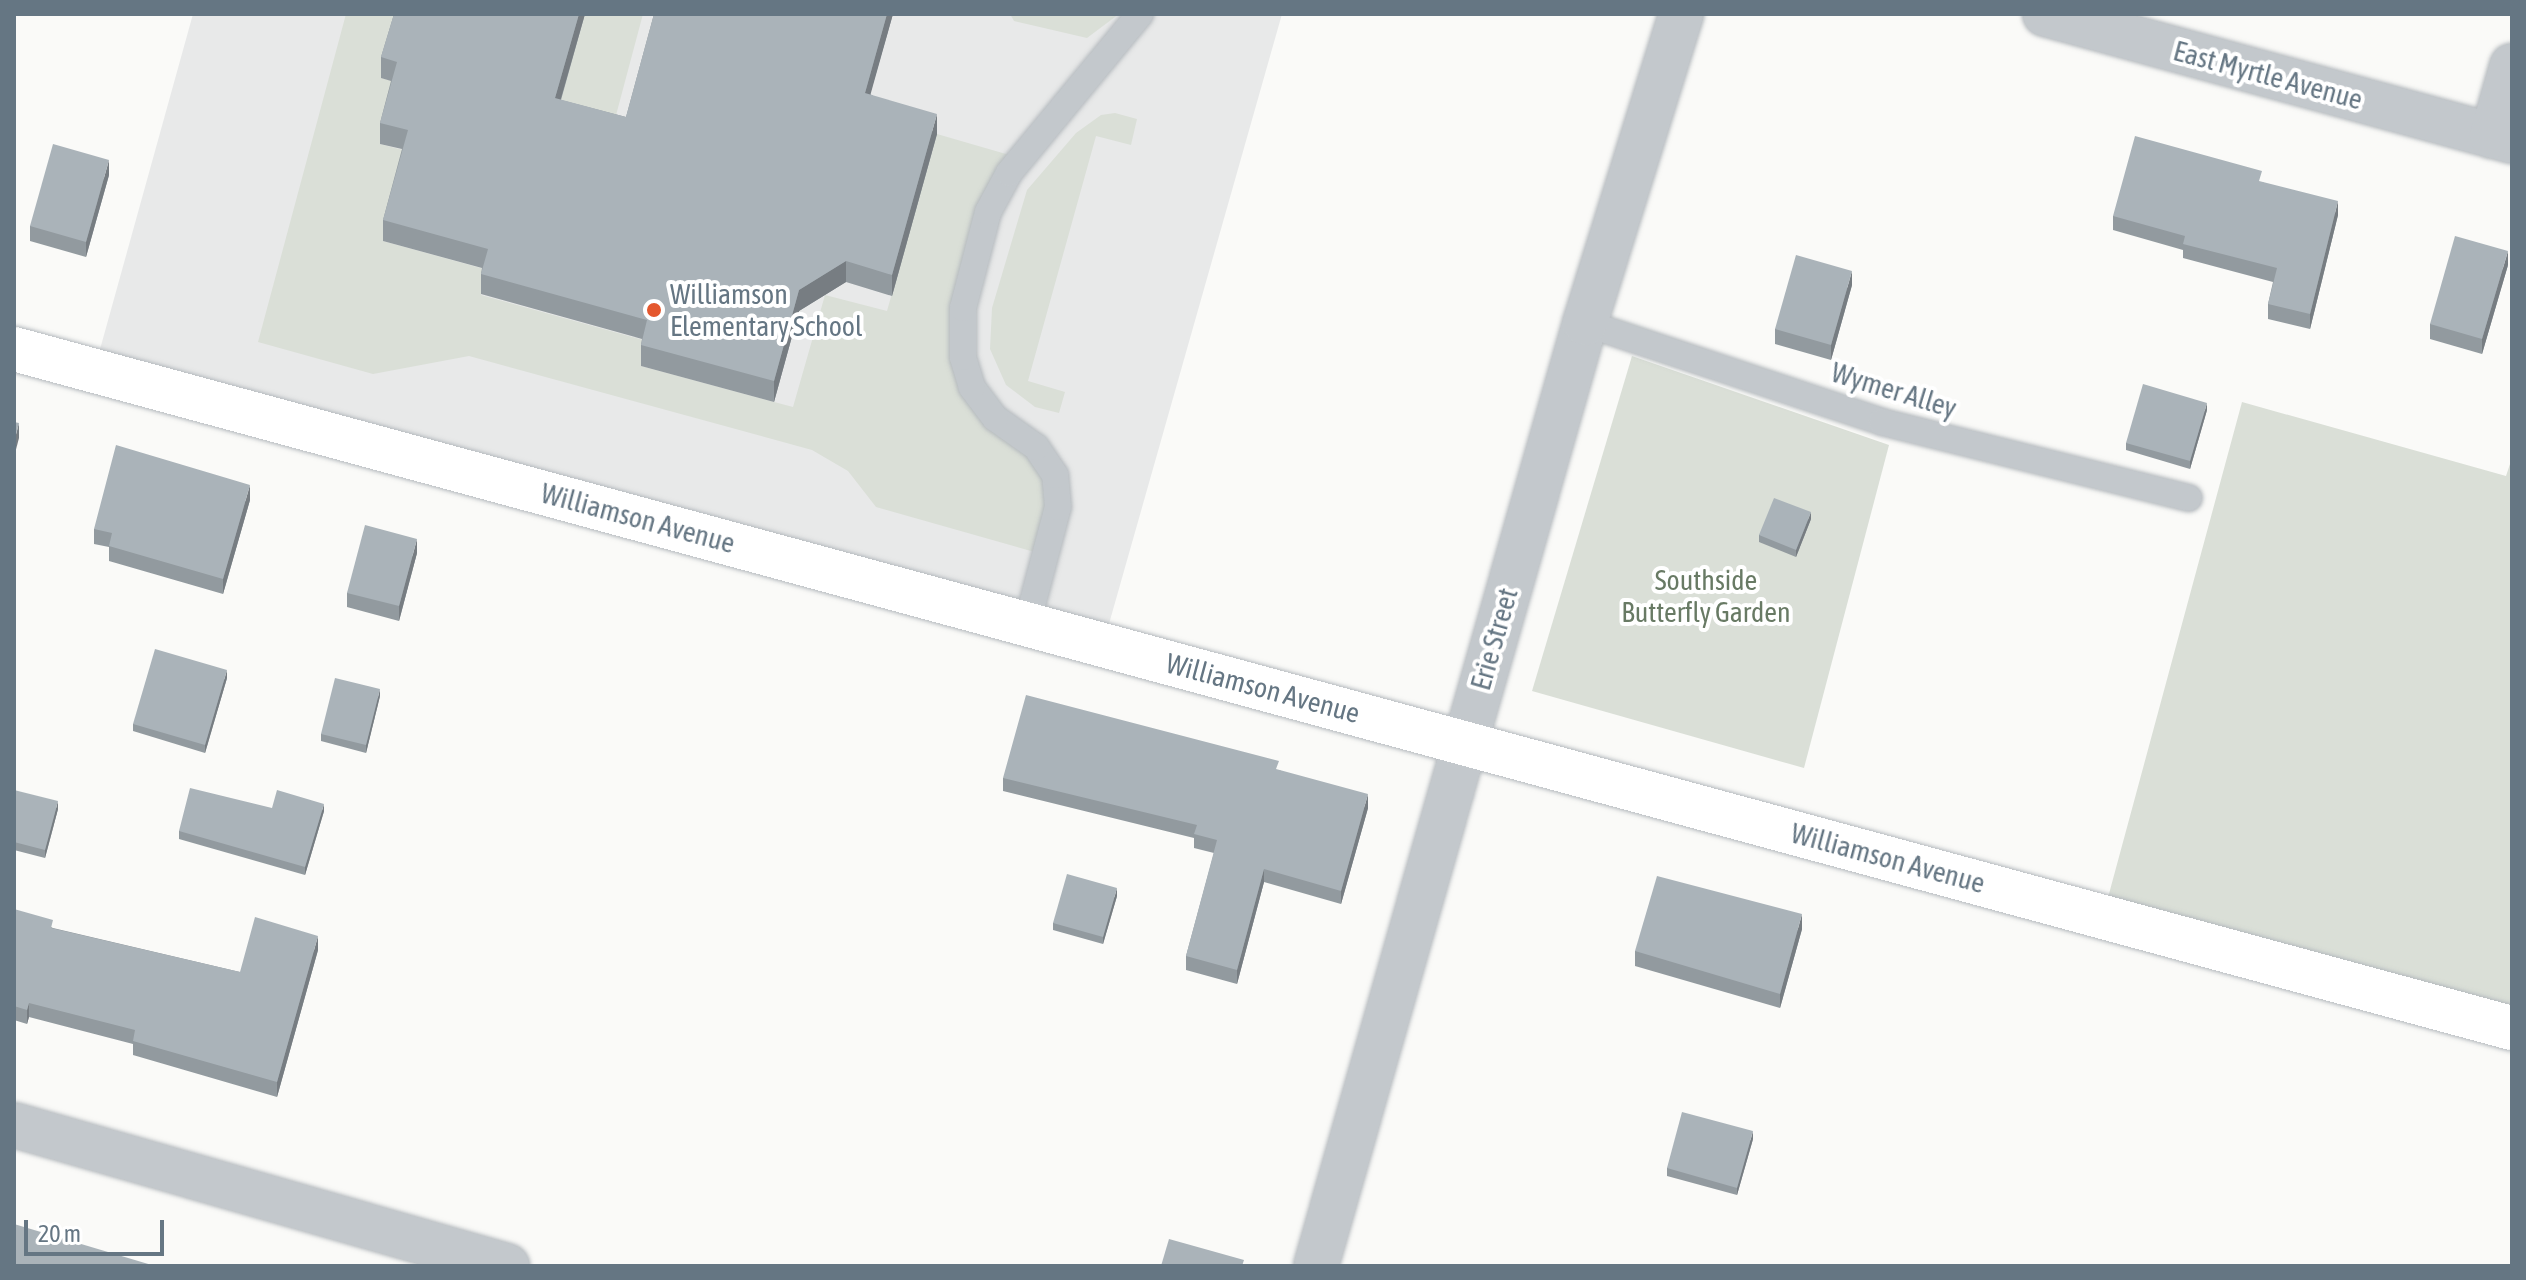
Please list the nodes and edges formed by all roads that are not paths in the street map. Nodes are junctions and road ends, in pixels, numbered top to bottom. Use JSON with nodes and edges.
{"nodes":[{"id":1,"x":1140,"y":14,"type":"edge"},
{"id":2,"x":1681,"y":14,"type":"edge"},
{"id":3,"x":2045,"y":14,"type":"edge"},
{"id":4,"x":2512,"y":66,"type":"edge"},
{"id":5,"x":2502,"y":138,"type":"edge"},
{"id":6,"x":1585,"y":323,"type":"junction"},
{"id":7,"x":14,"y":349,"type":"edge"},
{"id":8,"x":2189,"y":498,"type":"dead end"},
{"id":9,"x":1027,"y":624,"type":"junction"},
{"id":10,"x":1464,"y":743,"type":"junction"},
{"id":11,"x":2512,"y":1028,"type":"edge"},
{"id":12,"x":14,"y":1125,"type":"edge"},
{"id":13,"x":507,"y":1266,"type":"edge"},
{"id":14,"x":1316,"y":1266,"type":"edge"}],
"edges":[{"from":1,"to":9,"type":"lane"},
{"from":2,"to":6,"type":"street","name":"Erie Street"},
{"from":3,"to":5,"type":"street","name":"East Myrtle Avenue"},
{"from":4,"to":5,"type":"street"},
{"from":6,"to":8,"type":"lane","name":"Wymer Alley"},
{"from":6,"to":10,"type":"street","name":"Erie Street"},
{"from":7,"to":9,"type":"main road","name":"Williamson Avenue"},
{"from":9,"to":10,"type":"main road","name":"Williamson Avenue"},
{"from":10,"to":11,"type":"main road","name":"Williamson Avenue"},
{"from":10,"to":14,"type":"street","name":"Erie Street"},
{"from":12,"to":13,"type":"street"}]}
